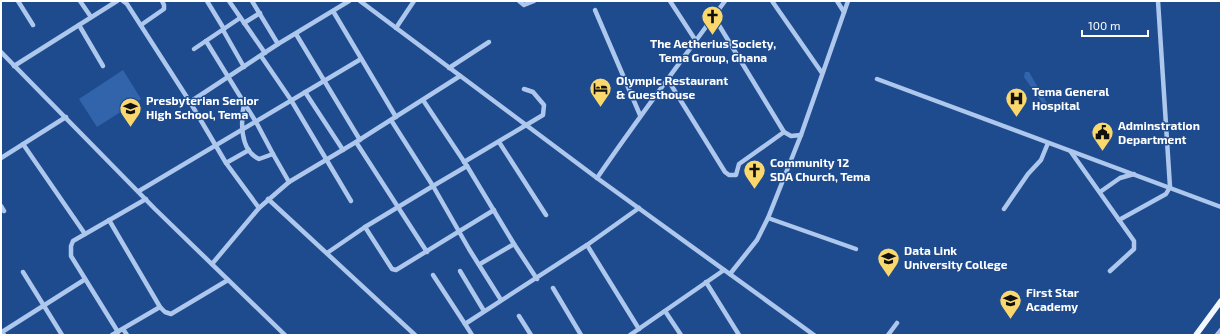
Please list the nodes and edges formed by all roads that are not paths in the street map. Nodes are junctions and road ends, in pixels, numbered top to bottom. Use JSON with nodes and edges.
{"nodes":[{"id":1,"x":18,"y":1,"type":"edge"},
{"id":2,"x":80,"y":1,"type":"edge"},
{"id":3,"x":117,"y":1,"type":"edge"},
{"id":4,"x":124,"y":1,"type":"edge"},
{"id":5,"x":162,"y":1,"type":"edge"},
{"id":6,"x":214,"y":1,"type":"edge"},
{"id":7,"x":229,"y":1,"type":"edge"},
{"id":8,"x":252,"y":1,"type":"edge"},
{"id":9,"x":349,"y":1,"type":"edge"},
{"id":10,"x":360,"y":1,"type":"edge"},
{"id":11,"x":414,"y":1,"type":"edge"},
{"id":12,"x":519,"y":1,"type":"edge"},
{"id":13,"x":534,"y":1,"type":"edge"},
{"id":14,"x":670,"y":1,"type":"edge"},
{"id":15,"x":725,"y":1,"type":"edge"},
{"id":16,"x":772,"y":1,"type":"edge"},
{"id":17,"x":837,"y":1,"type":"edge"},
{"id":18,"x":848,"y":1,"type":"edge"},
{"id":19,"x":1158,"y":1,"type":"edge"},
{"id":20,"x":208,"y":2,"type":"edge"},
{"id":21,"x":595,"y":10,"type":"dead end"},
{"id":22,"x":333,"y":11,"type":"junction"},
{"id":23,"x":844,"y":12,"type":"junction"},
{"id":24,"x":260,"y":13,"type":"junction"},
{"id":25,"x":714,"y":16,"type":"junction"},
{"id":26,"x":90,"y":17,"type":"junction"},
{"id":27,"x":240,"y":18,"type":"junction"},
{"id":28,"x":244,"y":23,"type":"junction"},
{"id":29,"x":33,"y":25,"type":"dead end"},
{"id":30,"x":79,"y":25,"type":"junction"},
{"id":31,"x":141,"y":25,"type":"junction"},
{"id":32,"x":396,"y":28,"type":"junction"},
{"id":33,"x":223,"y":29,"type":"junction"},
{"id":34,"x":296,"y":34,"type":"junction"},
{"id":35,"x":206,"y":41,"type":"junction"},
{"id":36,"x":696,"y":41,"type":"junction"},
{"id":37,"x":489,"y":42,"type":"dead end"},
{"id":38,"x":278,"y":44,"type":"junction"},
{"id":39,"x":194,"y":49,"type":"dead end"},
{"id":40,"x":1,"y":52,"type":"edge"},
{"id":41,"x":263,"y":55,"type":"junction"},
{"id":42,"x":361,"y":59,"type":"junction"},
{"id":43,"x":14,"y":66,"type":"junction"},
{"id":44,"x":103,"y":66,"type":"dead end"},
{"id":45,"x":244,"y":67,"type":"junction"},
{"id":46,"x":450,"y":68,"type":"junction"},
{"id":47,"x":822,"y":74,"type":"junction"},
{"id":48,"x":460,"y":76,"type":"junction"},
{"id":49,"x":228,"y":78,"type":"junction"},
{"id":50,"x":877,"y":78,"type":"dead end"},
{"id":51,"x":668,"y":80,"type":"junction"},
{"id":52,"x":325,"y":82,"type":"junction"},
{"id":53,"x":524,"y":89,"type":"dead end"},
{"id":54,"x":305,"y":92,"type":"junction"},
{"id":55,"x":291,"y":100,"type":"junction"},
{"id":56,"x":423,"y":100,"type":"junction"},
{"id":57,"x":190,"y":102,"type":"junction"},
{"id":58,"x":244,"y":103,"type":"junction"},
{"id":59,"x":640,"y":115,"type":"junction"},
{"id":60,"x":66,"y":117,"type":"junction"},
{"id":61,"x":396,"y":117,"type":"junction"},
{"id":62,"x":391,"y":120,"type":"junction"},
{"id":63,"x":256,"y":122,"type":"junction"},
{"id":64,"x":526,"y":125,"type":"junction"},
{"id":65,"x":242,"y":131,"type":"junction"},
{"id":66,"x":784,"y":132,"type":"junction"},
{"id":67,"x":801,"y":135,"type":"junction"},
{"id":68,"x":358,"y":141,"type":"junction"},
{"id":69,"x":499,"y":142,"type":"junction"},
{"id":70,"x":1048,"y":143,"type":"junction"},
{"id":71,"x":23,"y":144,"type":"junction"},
{"id":72,"x":217,"y":146,"type":"junction"},
{"id":73,"x":249,"y":150,"type":"junction"},
{"id":74,"x":343,"y":150,"type":"junction"},
{"id":75,"x":1071,"y":152,"type":"junction"},
{"id":76,"x":273,"y":154,"type":"junction"},
{"id":77,"x":1,"y":158,"type":"edge"},
{"id":78,"x":326,"y":161,"type":"junction"},
{"id":79,"x":226,"y":163,"type":"junction"},
{"id":80,"x":466,"y":164,"type":"junction"},
{"id":81,"x":1134,"y":174,"type":"junction"},
{"id":82,"x":597,"y":178,"type":"junction"},
{"id":83,"x":289,"y":182,"type":"junction"},
{"id":84,"x":433,"y":186,"type":"junction"},
{"id":85,"x":1170,"y":187,"type":"junction"},
{"id":86,"x":139,"y":191,"type":"junction"},
{"id":87,"x":1100,"y":192,"type":"junction"},
{"id":88,"x":268,"y":198,"type":"junction"},
{"id":89,"x":146,"y":199,"type":"junction"},
{"id":90,"x":351,"y":201,"type":"dead end"},
{"id":91,"x":1,"y":206,"type":"edge"},
{"id":92,"x":1221,"y":206,"type":"edge"},
{"id":93,"x":399,"y":207,"type":"junction"},
{"id":94,"x":259,"y":208,"type":"junction"},
{"id":95,"x":639,"y":208,"type":"junction"},
{"id":96,"x":1004,"y":209,"type":"dead end"},
{"id":97,"x":494,"y":210,"type":"junction"},
{"id":98,"x":4,"y":211,"type":"dead end"},
{"id":99,"x":546,"y":215,"type":"dead end"},
{"id":100,"x":768,"y":218,"type":"junction"},
{"id":101,"x":109,"y":220,"type":"junction"},
{"id":102,"x":1119,"y":220,"type":"junction"},
{"id":103,"x":365,"y":227,"type":"junction"},
{"id":104,"x":460,"y":232,"type":"junction"},
{"id":105,"x":85,"y":234,"type":"junction"},
{"id":106,"x":514,"y":244,"type":"junction"},
{"id":107,"x":587,"y":245,"type":"junction"},
{"id":108,"x":856,"y":249,"type":"dead end"},
{"id":109,"x":427,"y":252,"type":"junction"},
{"id":110,"x":327,"y":253,"type":"junction"},
{"id":111,"x":212,"y":264,"type":"junction"},
{"id":112,"x":480,"y":264,"type":"junction"},
{"id":113,"x":724,"y":270,"type":"junction"},
{"id":114,"x":460,"y":271,"type":"dead end"},
{"id":115,"x":1110,"y":271,"type":"dead end"},
{"id":116,"x":23,"y":272,"type":"dead end"},
{"id":117,"x":730,"y":274,"type":"junction"},
{"id":118,"x":433,"y":275,"type":"dead end"},
{"id":119,"x":537,"y":279,"type":"junction"},
{"id":120,"x":84,"y":280,"type":"junction"},
{"id":121,"x":228,"y":280,"type":"junction"},
{"id":122,"x":706,"y":282,"type":"junction"},
{"id":123,"x":553,"y":288,"type":"dead end"},
{"id":124,"x":501,"y":300,"type":"junction"},
{"id":125,"x":1221,"y":301,"type":"edge"},
{"id":126,"x":44,"y":307,"type":"junction"},
{"id":127,"x":160,"y":307,"type":"junction"},
{"id":128,"x":484,"y":311,"type":"junction"},
{"id":129,"x":666,"y":311,"type":"junction"},
{"id":130,"x":519,"y":316,"type":"dead end"},
{"id":131,"x":898,"y":323,"type":"dead end"},
{"id":132,"x":465,"y":324,"type":"junction"},
{"id":133,"x":124,"y":329,"type":"junction"},
{"id":134,"x":639,"y":329,"type":"junction"},
{"id":135,"x":1221,"y":330,"type":"edge"},
{"id":136,"x":118,"y":332,"type":"junction"},
{"id":137,"x":4,"y":335,"type":"edge"},
{"id":138,"x":62,"y":335,"type":"edge"},
{"id":139,"x":112,"y":335,"type":"edge"},
{"id":140,"x":127,"y":335,"type":"edge"},
{"id":141,"x":285,"y":335,"type":"edge"},
{"id":142,"x":415,"y":335,"type":"edge"},
{"id":143,"x":472,"y":335,"type":"edge"},
{"id":144,"x":531,"y":335,"type":"edge"},
{"id":145,"x":581,"y":335,"type":"edge"},
{"id":146,"x":630,"y":335,"type":"edge"},
{"id":147,"x":681,"y":335,"type":"edge"},
{"id":148,"x":740,"y":335,"type":"edge"},
{"id":149,"x":814,"y":335,"type":"edge"},
{"id":150,"x":888,"y":335,"type":"edge"},
{"id":151,"x":1196,"y":335,"type":"edge"},
{"id":152,"x":1218,"y":335,"type":"edge"}],
"edges":[{"from":1,"to":29,"type":"street"},
{"from":2,"to":26,"type":"street"},
{"from":3,"to":26,"type":"street"},
{"from":4,"to":31,"type":"street"},
{"from":5,"to":31,"type":"street"},
{"from":6,"to":20,"type":"street"},
{"from":7,"to":27,"type":"street"},
{"from":8,"to":24,"type":"street"},
{"from":9,"to":22,"type":"street"},
{"from":10,"to":32,"type":"street"},
{"from":11,"to":32,"type":"street"},
{"from":12,"to":13,"type":"street"},
{"from":14,"to":36,"type":"street"},
{"from":15,"to":25,"type":"street"},
{"from":16,"to":47,"type":"street"},
{"from":17,"to":23,"type":"street"},
{"from":18,"to":23,"type":"street"},
{"from":19,"to":85,"type":"street"},
{"from":20,"to":33,"type":"street"},
{"from":21,"to":59,"type":"street"},
{"from":22,"to":34,"type":"street"},
{"from":22,"to":42,"type":"street"},
{"from":23,"to":47,"type":"street"},
{"from":24,"to":28,"type":"street"},
{"from":24,"to":38,"type":"street"},
{"from":25,"to":36,"type":"street"},
{"from":25,"to":66,"type":"street"},
{"from":26,"to":30,"type":"street"},
{"from":27,"to":28,"type":"street"},
{"from":27,"to":33,"type":"street"},
{"from":28,"to":41,"type":"street"},
{"from":30,"to":43,"type":"street"},
{"from":30,"to":44,"type":"street"},
{"from":31,"to":57,"type":"street"},
{"from":32,"to":46,"type":"street"},
{"from":33,"to":35,"type":"street"},
{"from":33,"to":45,"type":"street"},
{"from":34,"to":38,"type":"street"},
{"from":34,"to":52,"type":"street"},
{"from":35,"to":39,"type":"street"},
{"from":35,"to":49,"type":"street"},
{"from":36,"to":51,"type":"street"},
{"from":37,"to":46,"type":"street"},
{"from":38,"to":41,"type":"street"},
{"from":40,"to":43,"type":"street"},
{"from":41,"to":45,"type":"street"},
{"from":41,"to":55,"type":"street"},
{"from":42,"to":52,"type":"street"},
{"from":42,"to":61,"type":"street"},
{"from":43,"to":60,"type":"street"},
{"from":45,"to":49,"type":"street"},
{"from":46,"to":48,"type":"street"},
{"from":47,"to":67,"type":"street"},
{"from":48,"to":56,"type":"street"},
{"from":48,"to":64,"type":"street"},
{"from":49,"to":57,"type":"street"},
{"from":49,"to":58,"type":"street"},
{"from":50,"to":70,"type":"street"},
{"from":51,"to":59,"type":"street"},
{"from":51,"to":66,"type":"street"},
{"from":52,"to":54,"type":"street"},
{"from":52,"to":68,"type":"street"},
{"from":53,"to":64,"type":"street"},
{"from":54,"to":55,"type":"street"},
{"from":54,"to":74,"type":"street"},
{"from":55,"to":63,"type":"street"},
{"from":55,"to":78,"type":"street"},
{"from":56,"to":61,"type":"street"},
{"from":56,"to":80,"type":"street"},
{"from":57,"to":72,"type":"street"},
{"from":58,"to":63,"type":"street"},
{"from":58,"to":65,"type":"street"},
{"from":59,"to":82,"type":"street"},
{"from":60,"to":71,"type":"street"},
{"from":60,"to":86,"type":"street"},
{"from":61,"to":62,"type":"street"},
{"from":62,"to":68,"type":"street"},
{"from":62,"to":84,"type":"street"},
{"from":63,"to":65,"type":"street"},
{"from":63,"to":76,"type":"street"},
{"from":64,"to":69,"type":"street"},
{"from":64,"to":82,"type":"street"},
{"from":65,"to":72,"type":"street"},
{"from":65,"to":73,"type":"street"},
{"from":66,"to":67,"type":"street"},
{"from":67,"to":100,"type":"street"},
{"from":68,"to":74,"type":"street"},
{"from":68,"to":93,"type":"street"},
{"from":69,"to":80,"type":"street"},
{"from":69,"to":99,"type":"street"},
{"from":70,"to":75,"type":"street"},
{"from":70,"to":96,"type":"street"},
{"from":71,"to":77,"type":"street"},
{"from":71,"to":105,"type":"street"},
{"from":72,"to":79,"type":"street"},
{"from":72,"to":86,"type":"street"},
{"from":73,"to":76,"type":"street"},
{"from":73,"to":79,"type":"street"},
{"from":74,"to":78,"type":"street"},
{"from":75,"to":81,"type":"street"},
{"from":75,"to":87,"type":"street"},
{"from":76,"to":83,"type":"street"},
{"from":78,"to":83,"type":"street"},
{"from":78,"to":90,"type":"street"},
{"from":79,"to":94,"type":"street"},
{"from":80,"to":84,"type":"street"},
{"from":80,"to":97,"type":"street"},
{"from":81,"to":85,"type":"street"},
{"from":81,"to":87,"type":"street"},
{"from":82,"to":95,"type":"street"},
{"from":83,"to":88,"type":"street"},
{"from":84,"to":93,"type":"street"},
{"from":84,"to":104,"type":"street"},
{"from":85,"to":92,"type":"street"},
{"from":85,"to":102,"type":"street"},
{"from":86,"to":89,"type":"street"},
{"from":87,"to":102,"type":"street"},
{"from":88,"to":94,"type":"street"},
{"from":88,"to":110,"type":"street"},
{"from":89,"to":101,"type":"street"},
{"from":89,"to":111,"type":"street"},
{"from":91,"to":98,"type":"street"},
{"from":93,"to":103,"type":"street"},
{"from":93,"to":109,"type":"street"},
{"from":94,"to":111,"type":"street"},
{"from":95,"to":107,"type":"street"},
{"from":95,"to":113,"type":"street"},
{"from":97,"to":104,"type":"street"},
{"from":97,"to":106,"type":"street"},
{"from":100,"to":108,"type":"street"},
{"from":100,"to":117,"type":"street"},
{"from":101,"to":105,"type":"street"},
{"from":101,"to":127,"type":"street"},
{"from":102,"to":115,"type":"street"},
{"from":103,"to":109,"type":"street"},
{"from":103,"to":110,"type":"street"},
{"from":104,"to":109,"type":"street"},
{"from":104,"to":112,"type":"street"},
{"from":105,"to":120,"type":"street"},
{"from":106,"to":112,"type":"street"},
{"from":106,"to":119,"type":"street"},
{"from":107,"to":119,"type":"street"},
{"from":107,"to":134,"type":"street"},
{"from":110,"to":142,"type":"street"},
{"from":111,"to":121,"type":"street"},
{"from":112,"to":124,"type":"street"},
{"from":113,"to":117,"type":"street"},
{"from":113,"to":122,"type":"street"},
{"from":114,"to":128,"type":"street"},
{"from":116,"to":126,"type":"street"},
{"from":117,"to":149,"type":"street"},
{"from":118,"to":132,"type":"street"},
{"from":119,"to":124,"type":"street"},
{"from":120,"to":126,"type":"street"},
{"from":120,"to":136,"type":"street"},
{"from":121,"to":127,"type":"street"},
{"from":121,"to":141,"type":"street"},
{"from":122,"to":129,"type":"street"},
{"from":122,"to":148,"type":"street"},
{"from":123,"to":145,"type":"street"},
{"from":124,"to":128,"type":"street"},
{"from":125,"to":151,"type":"main road"},
{"from":126,"to":137,"type":"street"},
{"from":126,"to":138,"type":"street"},
{"from":127,"to":133,"type":"street"},
{"from":128,"to":132,"type":"street"},
{"from":129,"to":134,"type":"street"},
{"from":129,"to":147,"type":"street"},
{"from":130,"to":144,"type":"street"},
{"from":131,"to":150,"type":"street"},
{"from":132,"to":143,"type":"street"},
{"from":133,"to":136,"type":"street"},
{"from":133,"to":140,"type":"street"},
{"from":134,"to":146,"type":"street"},
{"from":135,"to":152,"type":"street"},
{"from":136,"to":139,"type":"street"}]}
